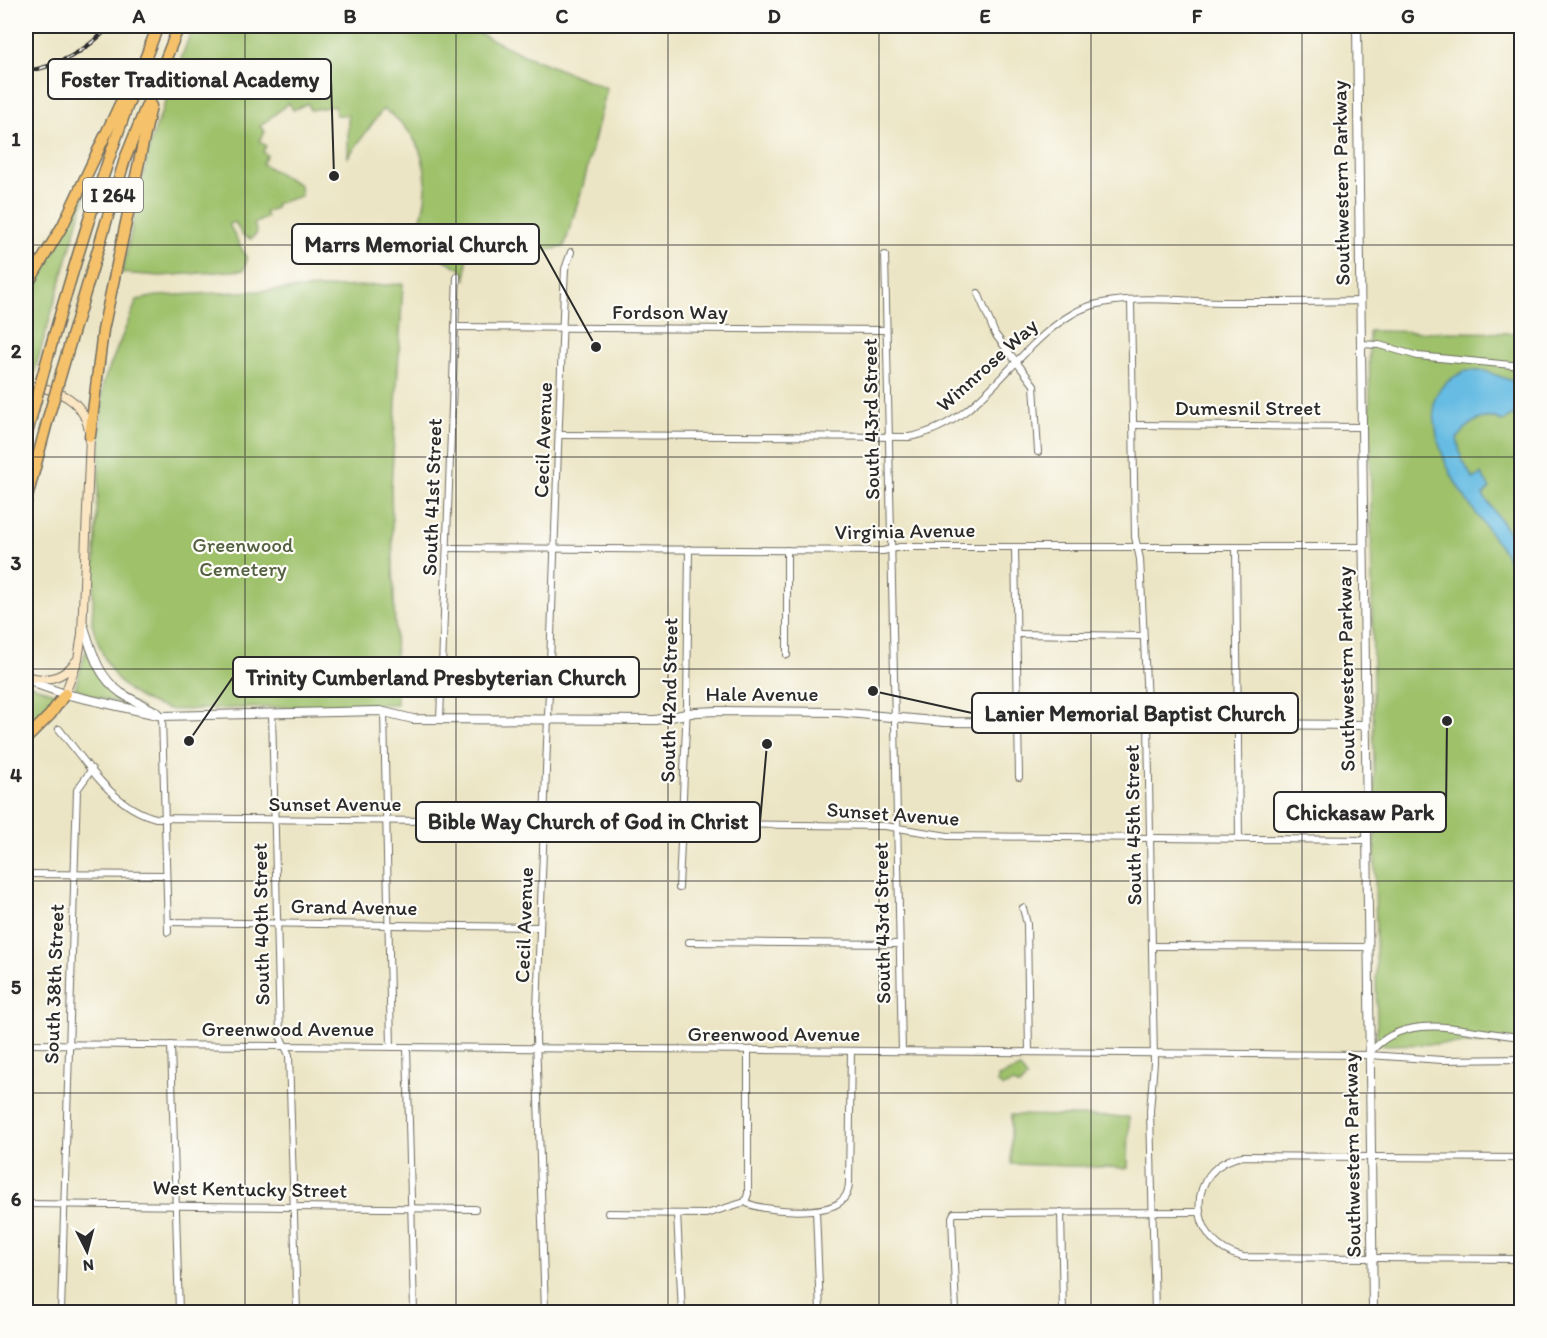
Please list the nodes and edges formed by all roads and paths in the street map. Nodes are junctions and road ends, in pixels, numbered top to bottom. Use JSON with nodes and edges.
{"nodes":[{"id":1,"x":158,"y":26,"type":"edge"},
{"id":2,"x":179,"y":26,"type":"edge"},
{"id":3,"x":1357,"y":26,"type":"edge"},
{"id":4,"x":137,"y":74,"type":"junction"},
{"id":5,"x":154,"y":90,"type":"junction"},
{"id":6,"x":571,"y":252,"type":"dead end"},
{"id":7,"x":885,"y":255,"type":"dead end"},
{"id":8,"x":457,"y":276,"type":"dead end"},
{"id":9,"x":26,"y":287,"type":"edge"},
{"id":10,"x":978,"y":293,"type":"dead end"},
{"id":11,"x":1131,"y":301,"type":"junction"},
{"id":12,"x":1360,"y":301,"type":"junction"},
{"id":13,"x":455,"y":327,"type":"junction"},
{"id":14,"x":564,"y":327,"type":"junction"},
{"id":15,"x":886,"y":330,"type":"junction"},
{"id":16,"x":1361,"y":344,"type":"junction"},
{"id":17,"x":1016,"y":363,"type":"junction"},
{"id":18,"x":1521,"y":366,"type":"edge"},
{"id":19,"x":26,"y":385,"type":"edge"},
{"id":20,"x":1133,"y":425,"type":"junction"},
{"id":21,"x":1362,"y":427,"type":"junction"},
{"id":22,"x":559,"y":435,"type":"junction"},
{"id":23,"x":90,"y":436,"type":"junction"},
{"id":24,"x":26,"y":438,"type":"edge"},
{"id":25,"x":888,"y":438,"type":"junction"},
{"id":26,"x":1038,"y":452,"type":"dead end"},
{"id":27,"x":26,"y":501,"type":"edge"},
{"id":28,"x":1137,"y":546,"type":"junction"},
{"id":29,"x":1236,"y":547,"type":"junction"},
{"id":30,"x":1363,"y":547,"type":"junction"},
{"id":31,"x":447,"y":548,"type":"junction"},
{"id":32,"x":555,"y":548,"type":"junction"},
{"id":33,"x":1015,"y":548,"type":"junction"},
{"id":34,"x":689,"y":549,"type":"junction"},
{"id":35,"x":891,"y":549,"type":"junction"},
{"id":36,"x":787,"y":550,"type":"junction"},
{"id":37,"x":83,"y":623,"type":"junction"},
{"id":38,"x":1018,"y":634,"type":"junction"},
{"id":39,"x":1143,"y":636,"type":"junction"},
{"id":40,"x":787,"y":655,"type":"dead end"},
{"id":41,"x":78,"y":659,"type":"junction"},
{"id":42,"x":26,"y":676,"type":"edge"},
{"id":43,"x":65,"y":694,"type":"junction"},
{"id":44,"x":384,"y":711,"type":"junction"},
{"id":45,"x":272,"y":712,"type":"junction"},
{"id":46,"x":686,"y":715,"type":"junction"},
{"id":47,"x":162,"y":716,"type":"junction"},
{"id":48,"x":440,"y":718,"type":"junction"},
{"id":49,"x":894,"y":718,"type":"junction"},
{"id":50,"x":549,"y":719,"type":"junction"},
{"id":51,"x":1019,"y":722,"type":"junction"},
{"id":52,"x":1148,"y":723,"type":"junction"},
{"id":53,"x":1238,"y":724,"type":"junction"},
{"id":54,"x":1365,"y":725,"type":"junction"},
{"id":55,"x":59,"y":729,"type":"dead end"},
{"id":56,"x":26,"y":739,"type":"edge"},
{"id":57,"x":92,"y":769,"type":"junction"},
{"id":58,"x":1019,"y":777,"type":"dead end"},
{"id":59,"x":164,"y":819,"type":"junction"},
{"id":60,"x":275,"y":820,"type":"junction"},
{"id":61,"x":386,"y":821,"type":"junction"},
{"id":62,"x":545,"y":822,"type":"junction"},
{"id":63,"x":682,"y":824,"type":"junction"},
{"id":64,"x":897,"y":828,"type":"junction"},
{"id":65,"x":1150,"y":838,"type":"junction"},
{"id":66,"x":1239,"y":839,"type":"junction"},
{"id":67,"x":1366,"y":840,"type":"junction"},
{"id":68,"x":26,"y":873,"type":"edge"},
{"id":69,"x":75,"y":874,"type":"junction"},
{"id":70,"x":166,"y":875,"type":"junction"},
{"id":71,"x":679,"y":888,"type":"dead end"},
{"id":72,"x":1023,"y":908,"type":"dead end"},
{"id":73,"x":168,"y":922,"type":"junction"},
{"id":74,"x":277,"y":923,"type":"junction"},
{"id":75,"x":388,"y":924,"type":"junction"},
{"id":76,"x":540,"y":927,"type":"junction"},
{"id":77,"x":168,"y":932,"type":"dead end"},
{"id":78,"x":689,"y":942,"type":"dead end"},
{"id":79,"x":899,"y":944,"type":"junction"},
{"id":80,"x":1152,"y":946,"type":"junction"},
{"id":81,"x":1367,"y":947,"type":"junction"},
{"id":82,"x":1521,"y":1037,"type":"edge"},
{"id":83,"x":26,"y":1044,"type":"edge"},
{"id":84,"x":71,"y":1044,"type":"junction"},
{"id":85,"x":171,"y":1045,"type":"junction"},
{"id":86,"x":285,"y":1046,"type":"junction"},
{"id":87,"x":391,"y":1047,"type":"junction"},
{"id":88,"x":407,"y":1047,"type":"junction"},
{"id":89,"x":536,"y":1048,"type":"junction"},
{"id":90,"x":748,"y":1050,"type":"junction"},
{"id":91,"x":851,"y":1051,"type":"junction"},
{"id":92,"x":902,"y":1051,"type":"junction"},
{"id":93,"x":1029,"y":1052,"type":"junction"},
{"id":94,"x":1154,"y":1053,"type":"junction"},
{"id":95,"x":1369,"y":1055,"type":"junction"},
{"id":96,"x":1521,"y":1059,"type":"edge"},
{"id":97,"x":1370,"y":1156,"type":"junction"},
{"id":98,"x":1521,"y":1158,"type":"edge"},
{"id":99,"x":745,"y":1202,"type":"junction"},
{"id":100,"x":26,"y":1204,"type":"edge"},
{"id":101,"x":64,"y":1204,"type":"junction"},
{"id":102,"x":177,"y":1205,"type":"junction"},
{"id":103,"x":294,"y":1206,"type":"junction"},
{"id":104,"x":411,"y":1208,"type":"junction"},
{"id":105,"x":475,"y":1209,"type":"dead end"},
{"id":106,"x":816,"y":1210,"type":"junction"},
{"id":107,"x":1061,"y":1212,"type":"junction"},
{"id":108,"x":1152,"y":1212,"type":"junction"},
{"id":109,"x":1199,"y":1212,"type":"junction"},
{"id":110,"x":608,"y":1213,"type":"dead end"},
{"id":111,"x":677,"y":1214,"type":"junction"},
{"id":112,"x":1372,"y":1258,"type":"junction"},
{"id":113,"x":1521,"y":1259,"type":"edge"},
{"id":114,"x":61,"y":1312,"type":"edge"},
{"id":115,"x":179,"y":1312,"type":"edge"},
{"id":116,"x":297,"y":1312,"type":"edge"},
{"id":117,"x":414,"y":1312,"type":"edge"},
{"id":118,"x":545,"y":1312,"type":"edge"},
{"id":119,"x":682,"y":1312,"type":"edge"},
{"id":120,"x":820,"y":1312,"type":"edge"},
{"id":121,"x":956,"y":1312,"type":"edge"},
{"id":122,"x":1063,"y":1312,"type":"edge"},
{"id":123,"x":1155,"y":1312,"type":"edge"},
{"id":124,"x":1373,"y":1312,"type":"edge"}],
"edges":[{"from":1,"to":4,"type":"highway","number":"I 264"},
{"from":2,"to":5,"type":"highway","number":"I 264"},
{"from":3,"to":12,"type":"street","name":"Southwestern Parkway"},
{"from":4,"to":9,"type":"highway"},
{"from":4,"to":24,"type":"highway","number":"I 264","bridge":true},
{"from":5,"to":23,"type":"highway"},
{"from":5,"to":27,"type":"highway","number":"I 264","bridge":true},
{"from":6,"to":14,"type":"street","name":"Cecil Avenue"},
{"from":7,"to":15,"type":"street","name":"South 43rd Street"},
{"from":8,"to":13,"type":"street","name":"South 41st Street"},
{"from":10,"to":17,"type":"street"},
{"from":11,"to":12,"type":"street","name":"Winnrose Way"},
{"from":11,"to":17,"type":"street","name":"Winnrose Way"},
{"from":11,"to":20,"type":"street","name":"South 45th Street"},
{"from":12,"to":16,"type":"street","name":"Southwestern Parkway"},
{"from":13,"to":14,"type":"street","name":"Fordson Way"},
{"from":13,"to":31,"type":"street","name":"South 41st Street"},
{"from":14,"to":15,"type":"street","name":"Fordson Way"},
{"from":14,"to":22,"type":"street","name":"Cecil Avenue"},
{"from":15,"to":25,"type":"street","name":"South 43rd Street"},
{"from":16,"to":18,"type":"street"},
{"from":16,"to":21,"type":"street","name":"Southwestern Parkway"},
{"from":17,"to":25,"type":"street","name":"Winnrose Way"},
{"from":17,"to":26,"type":"street"},
{"from":19,"to":23,"type":"main road"},
{"from":20,"to":21,"type":"street","name":"Dumesnil Street"},
{"from":20,"to":28,"type":"street","name":"South 45th Street"},
{"from":21,"to":30,"type":"street","name":"Southwestern Parkway"},
{"from":22,"to":25,"type":"street","name":"Winnrose Way"},
{"from":22,"to":32,"type":"street","name":"Cecil Avenue"},
{"from":23,"to":37,"type":"main road"},
{"from":25,"to":35,"type":"street","name":"South 43rd Street"},
{"from":28,"to":29,"type":"street","name":"Virginia Avenue"},
{"from":28,"to":33,"type":"street","name":"Virginia Avenue"},
{"from":28,"to":39,"type":"street","name":"South 45th Street"},
{"from":29,"to":30,"type":"street","name":"Virginia Avenue"},
{"from":29,"to":53,"type":"street"},
{"from":30,"to":54,"type":"street","name":"Southwestern Parkway"},
{"from":31,"to":32,"type":"street","name":"Virginia Avenue"},
{"from":31,"to":48,"type":"street","name":"South 41st Street"},
{"from":32,"to":34,"type":"street","name":"Virginia Avenue"},
{"from":32,"to":50,"type":"street","name":"Cecil Avenue"},
{"from":33,"to":35,"type":"street","name":"Virginia Avenue"},
{"from":33,"to":38,"type":"street"},
{"from":34,"to":36,"type":"street","name":"Virginia Avenue"},
{"from":34,"to":46,"type":"street","name":"South 42nd Street"},
{"from":35,"to":36,"type":"street","name":"Virginia Avenue"},
{"from":35,"to":49,"type":"street","name":"South 43rd Street"},
{"from":36,"to":40,"type":"street"},
{"from":37,"to":41,"type":"main road"},
{"from":37,"to":47,"type":"street"},
{"from":38,"to":39,"type":"street"},
{"from":38,"to":51,"type":"street"},
{"from":39,"to":52,"type":"street","name":"South 45th Street"},
{"from":41,"to":42,"type":"main road"},
{"from":41,"to":43,"type":"main road"},
{"from":42,"to":43,"type":"street"},
{"from":43,"to":47,"type":"street"},
{"from":43,"to":56,"type":"highway"},
{"from":44,"to":45,"type":"street","name":"Hale Avenue"},
{"from":44,"to":48,"type":"street","name":"Hale Avenue"},
{"from":44,"to":61,"type":"street"},
{"from":45,"to":47,"type":"street","name":"Hale Avenue"},
{"from":45,"to":60,"type":"street","name":"South 40th Street"},
{"from":46,"to":49,"type":"street","name":"Hale Avenue"},
{"from":46,"to":50,"type":"street","name":"Hale Avenue"},
{"from":46,"to":63,"type":"street","name":"South 42nd Street"},
{"from":47,"to":59,"type":"street"},
{"from":48,"to":50,"type":"street","name":"Hale Avenue"},
{"from":49,"to":51,"type":"street","name":"Hale Avenue"},
{"from":49,"to":64,"type":"street","name":"South 43rd Street"},
{"from":50,"to":62,"type":"street","name":"Cecil Avenue"},
{"from":51,"to":52,"type":"street","name":"Hale Avenue"},
{"from":51,"to":58,"type":"street"},
{"from":52,"to":53,"type":"street","name":"Hale Avenue"},
{"from":52,"to":65,"type":"street","name":"South 45th Street"},
{"from":53,"to":54,"type":"street","name":"Hale Avenue"},
{"from":53,"to":66,"type":"street"},
{"from":54,"to":67,"type":"street","name":"Southwestern Parkway"},
{"from":55,"to":57,"type":"street","name":"Sunset Avenue"},
{"from":57,"to":59,"type":"street","name":"Sunset Avenue"},
{"from":57,"to":69,"type":"street","name":"South 38th Street"},
{"from":59,"to":60,"type":"street","name":"Sunset Avenue"},
{"from":59,"to":70,"type":"street"},
{"from":60,"to":61,"type":"street","name":"Sunset Avenue"},
{"from":60,"to":74,"type":"street","name":"South 40th Street"},
{"from":61,"to":62,"type":"street","name":"Sunset Avenue"},
{"from":61,"to":75,"type":"street"},
{"from":62,"to":63,"type":"street","name":"Sunset Avenue"},
{"from":62,"to":76,"type":"street","name":"Cecil Avenue"},
{"from":63,"to":64,"type":"street","name":"Sunset Avenue"},
{"from":63,"to":71,"type":"street","name":"South 42nd Street"},
{"from":64,"to":65,"type":"street","name":"Sunset Avenue"},
{"from":64,"to":79,"type":"street","name":"South 43rd Street"},
{"from":65,"to":66,"type":"street","name":"Sunset Avenue"},
{"from":65,"to":80,"type":"street","name":"South 45th Street"},
{"from":66,"to":67,"type":"street","name":"Sunset Avenue"},
{"from":67,"to":81,"type":"street","name":"Southwestern Parkway"},
{"from":68,"to":69,"type":"street"},
{"from":69,"to":70,"type":"street"},
{"from":69,"to":84,"type":"street","name":"South 38th Street"},
{"from":70,"to":73,"type":"street"},
{"from":72,"to":93,"type":"street"},
{"from":73,"to":74,"type":"street","name":"Grand Avenue"},
{"from":73,"to":77,"type":"street"},
{"from":74,"to":75,"type":"street","name":"Grand Avenue"},
{"from":74,"to":86,"type":"street","name":"South 40th Street"},
{"from":75,"to":76,"type":"street","name":"Grand Avenue"},
{"from":75,"to":87,"type":"street"},
{"from":76,"to":89,"type":"street","name":"Cecil Avenue"},
{"from":78,"to":79,"type":"street"},
{"from":79,"to":92,"type":"street","name":"South 43rd Street"},
{"from":80,"to":81,"type":"street"},
{"from":80,"to":94,"type":"street","name":"South 45th Street"},
{"from":81,"to":95,"type":"street","name":"Southwestern Parkway"},
{"from":82,"to":95,"type":"street"},
{"from":83,"to":84,"type":"street","name":"Greenwood Avenue"},
{"from":84,"to":85,"type":"street","name":"Greenwood Avenue"},
{"from":84,"to":101,"type":"street","name":"South 38th Street"},
{"from":85,"to":86,"type":"street","name":"Greenwood Avenue"},
{"from":85,"to":102,"type":"street"},
{"from":86,"to":87,"type":"street","name":"Greenwood Avenue"},
{"from":86,"to":103,"type":"street","name":"South 40th Street"},
{"from":87,"to":88,"type":"street","name":"Greenwood Avenue"},
{"from":88,"to":89,"type":"street","name":"Greenwood Avenue"},
{"from":88,"to":104,"type":"street"},
{"from":89,"to":90,"type":"street","name":"Greenwood Avenue"},
{"from":89,"to":118,"type":"street","name":"Cecil Avenue"},
{"from":90,"to":91,"type":"street","name":"Greenwood Avenue"},
{"from":90,"to":99,"type":"street"},
{"from":91,"to":92,"type":"street","name":"Greenwood Avenue"},
{"from":91,"to":106,"type":"street"},
{"from":92,"to":93,"type":"street","name":"Greenwood Avenue"},
{"from":93,"to":94,"type":"street","name":"Greenwood Avenue"},
{"from":94,"to":95,"type":"street","name":"Greenwood Avenue"},
{"from":94,"to":108,"type":"street","name":"South 45th Street"},
{"from":95,"to":96,"type":"street","name":"Greenwood Avenue"},
{"from":95,"to":97,"type":"street","name":"Southwestern Parkway"},
{"from":97,"to":98,"type":"street"},
{"from":97,"to":109,"type":"street"},
{"from":97,"to":112,"type":"street","name":"Southwestern Parkway"},
{"from":99,"to":106,"type":"street"},
{"from":99,"to":111,"type":"street"},
{"from":100,"to":101,"type":"street","name":"West Kentucky Street"},
{"from":101,"to":102,"type":"street","name":"West Kentucky Street"},
{"from":101,"to":114,"type":"street","name":"South 38th Street"},
{"from":102,"to":103,"type":"street","name":"West Kentucky Street"},
{"from":102,"to":115,"type":"street"},
{"from":103,"to":104,"type":"street","name":"West Kentucky Street"},
{"from":103,"to":116,"type":"street","name":"South 40th Street"},
{"from":104,"to":105,"type":"street","name":"West Kentucky Street"},
{"from":104,"to":117,"type":"street"},
{"from":106,"to":120,"type":"street"},
{"from":107,"to":108,"type":"street"},
{"from":107,"to":121,"type":"street"},
{"from":107,"to":122,"type":"street"},
{"from":108,"to":109,"type":"street"},
{"from":108,"to":123,"type":"street","name":"South 45th Street"},
{"from":109,"to":112,"type":"street"},
{"from":110,"to":111,"type":"street"},
{"from":111,"to":119,"type":"street"},
{"from":112,"to":113,"type":"street"},
{"from":112,"to":124,"type":"street","name":"Southwestern Parkway"}]}
